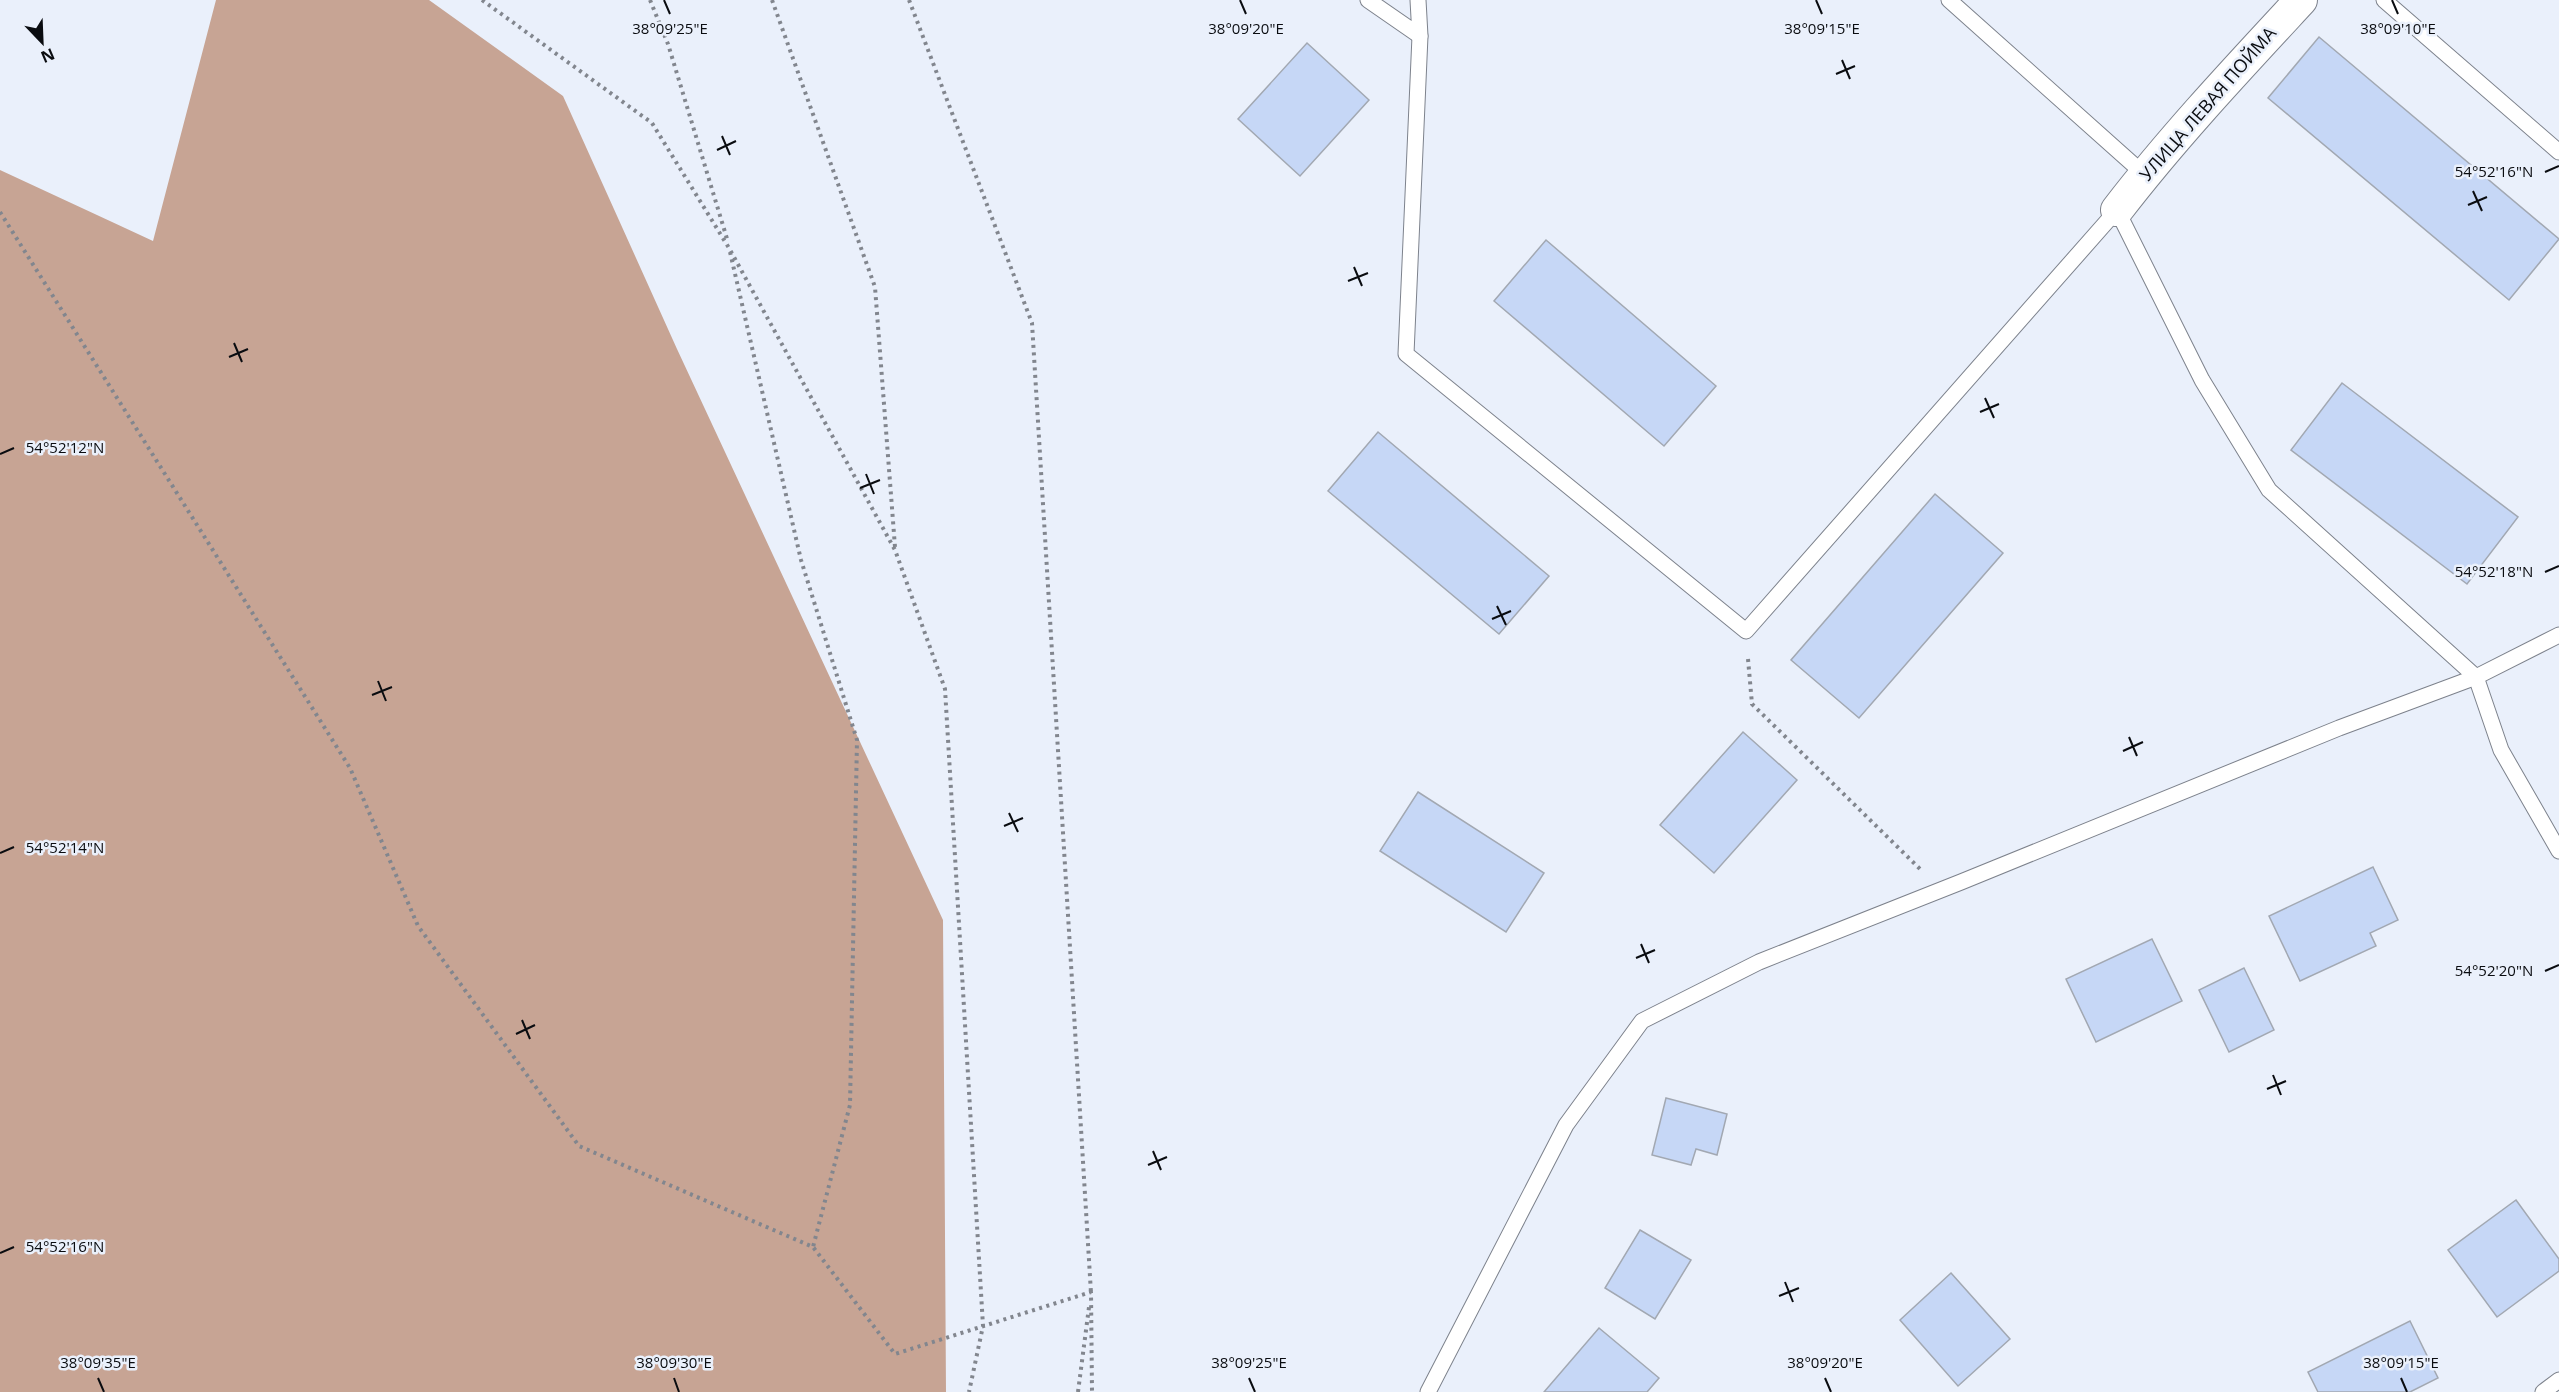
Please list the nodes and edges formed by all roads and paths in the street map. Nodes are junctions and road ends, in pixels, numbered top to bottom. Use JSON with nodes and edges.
{"nodes":[{"id":1,"x":482,"y":0,"type":"edge"},
{"id":2,"x":650,"y":0,"type":"edge"},
{"id":3,"x":772,"y":0,"type":"edge"},
{"id":4,"x":909,"y":0,"type":"edge"},
{"id":5,"x":1368,"y":0,"type":"edge"},
{"id":6,"x":1418,"y":0,"type":"edge"},
{"id":7,"x":1949,"y":0,"type":"edge"},
{"id":8,"x":2301,"y":0,"type":"edge"},
{"id":9,"x":2384,"y":0,"type":"edge"},
{"id":10,"x":1420,"y":36,"type":"junction"},
{"id":11,"x":2559,"y":152,"type":"edge"},
{"id":12,"x":2145,"y":175,"type":"junction"},
{"id":13,"x":2118,"y":210,"type":"junction"},
{"id":14,"x":0,"y":212,"type":"edge"},
{"id":15,"x":729,"y":248,"type":"junction"},
{"id":16,"x":895,"y":550,"type":"junction"},
{"id":17,"x":1746,"y":631,"type":"junction"},
{"id":18,"x":2559,"y":635,"type":"edge"},
{"id":19,"x":2476,"y":677,"type":"junction"},
{"id":20,"x":2559,"y":851,"type":"edge"},
{"id":21,"x":1941,"y":890,"type":"junction"},
{"id":22,"x":813,"y":1247,"type":"junction"},
{"id":23,"x":1091,"y":1292,"type":"junction"},
{"id":24,"x":983,"y":1326,"type":"junction"},
{"id":25,"x":2559,"y":1380,"type":"edge"},
{"id":26,"x":969,"y":1392,"type":"edge"},
{"id":27,"x":1078,"y":1392,"type":"edge"},
{"id":28,"x":1092,"y":1392,"type":"edge"},
{"id":29,"x":1428,"y":1392,"type":"edge"},
{"id":30,"x":2543,"y":1392,"type":"edge"}],
"edges":[{"from":1,"to":15,"type":"path"},
{"from":2,"to":15,"type":"path"},
{"from":3,"to":16,"type":"path"},
{"from":4,"to":23,"type":"path"},
{"from":5,"to":10,"type":"lane"},
{"from":6,"to":10,"type":"lane"},
{"from":7,"to":12,"type":"lane"},
{"from":8,"to":12,"type":"street","name":"УЛИЦА ЛЕВАЯ ПОЙМА"},
{"from":9,"to":11,"type":"lane"},
{"from":10,"to":17,"type":"lane"},
{"from":12,"to":13,"type":"street","name":"УЛИЦА ЛЕВАЯ ПОЙМА"},
{"from":13,"to":17,"type":"lane"},
{"from":13,"to":19,"type":"lane"},
{"from":14,"to":22,"type":"path"},
{"from":15,"to":16,"type":"path"},
{"from":15,"to":22,"type":"path"},
{"from":16,"to":24,"type":"path"},
{"from":17,"to":21,"type":"path"},
{"from":18,"to":19,"type":"lane"},
{"from":19,"to":20,"type":"lane"},
{"from":19,"to":21,"type":"lane"},
{"from":21,"to":29,"type":"lane"},
{"from":22,"to":24,"type":"path"},
{"from":23,"to":24,"type":"path"},
{"from":23,"to":27,"type":"path"},
{"from":23,"to":28,"type":"path"},
{"from":24,"to":26,"type":"path"},
{"from":25,"to":30,"type":"lane"}]}
